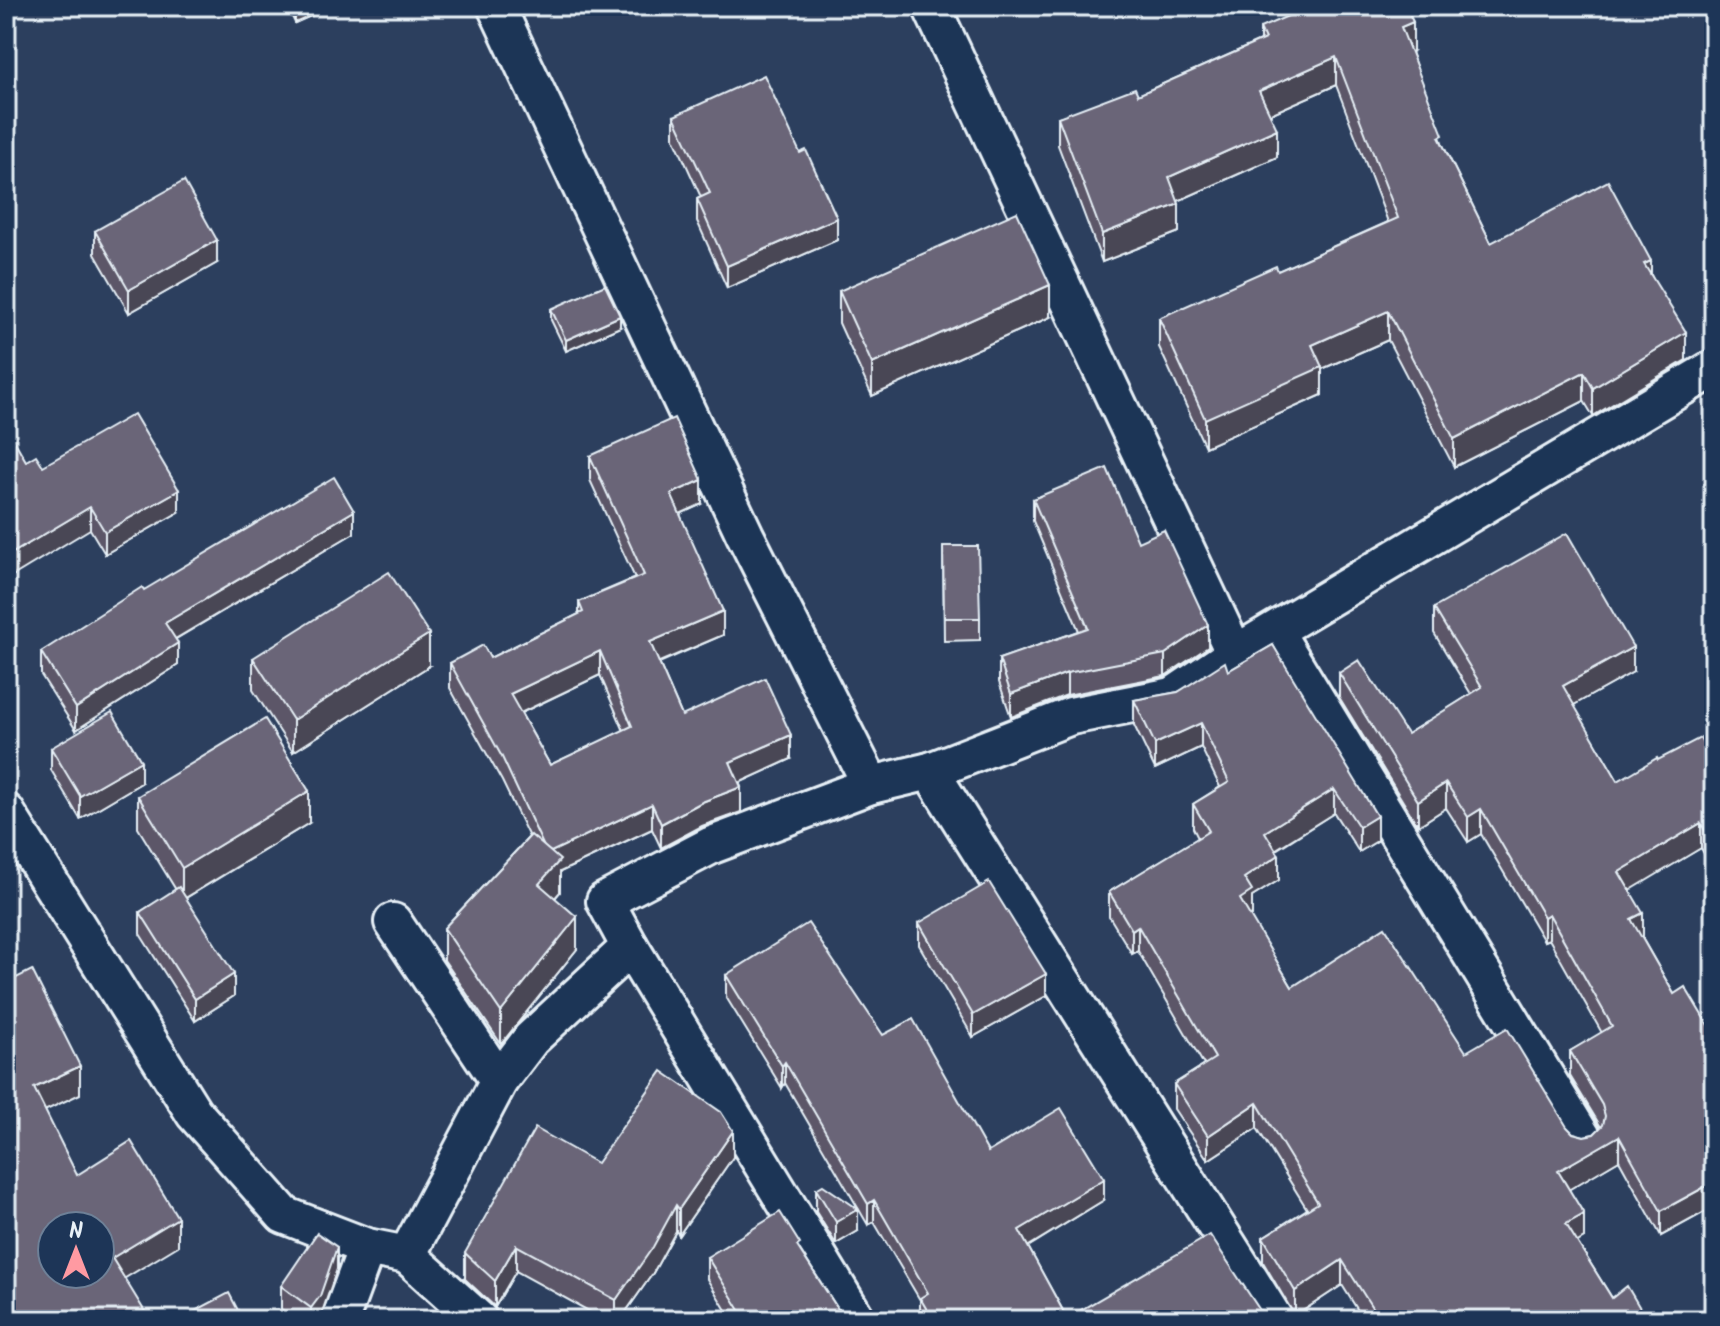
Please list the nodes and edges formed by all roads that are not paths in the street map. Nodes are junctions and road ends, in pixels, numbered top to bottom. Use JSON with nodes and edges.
{"nodes":[{"id":1,"x":496,"y":6,"type":"edge"},
{"id":2,"x":931,"y":6,"type":"edge"},
{"id":3,"x":1714,"y":368,"type":"edge"},
{"id":4,"x":1275,"y":632,"type":"junction"},
{"id":5,"x":1235,"y":654,"type":"junction"},
{"id":6,"x":930,"y":771,"type":"junction"},
{"id":7,"x":871,"y":785,"type":"junction"},
{"id":8,"x":6,"y":812,"type":"edge"},
{"id":9,"x":393,"y":922,"type":"dead end"},
{"id":10,"x":630,"y":947,"type":"junction"},
{"id":11,"x":499,"y":1081,"type":"junction"},
{"id":12,"x":1584,"y":1140,"type":"edge"},
{"id":13,"x":367,"y":1247,"type":"junction"},
{"id":14,"x":407,"y":1255,"type":"junction"},
{"id":15,"x":340,"y":1320,"type":"edge"},
{"id":16,"x":479,"y":1320,"type":"edge"},
{"id":17,"x":857,"y":1320,"type":"edge"},
{"id":18,"x":1275,"y":1320,"type":"edge"}],
"edges":[{"from":1,"to":7,"type":"street"},
{"from":2,"to":5,"type":"street"},
{"from":3,"to":4,"type":"street"},
{"from":4,"to":5,"type":"street"},
{"from":4,"to":12,"type":"street"},
{"from":5,"to":6,"type":"street"},
{"from":6,"to":7,"type":"street"},
{"from":6,"to":18,"type":"street"},
{"from":7,"to":10,"type":"street"},
{"from":8,"to":13,"type":"street"},
{"from":9,"to":11,"type":"street"},
{"from":10,"to":11,"type":"street"},
{"from":10,"to":17,"type":"street"},
{"from":11,"to":14,"type":"street"},
{"from":13,"to":14,"type":"street"},
{"from":13,"to":15,"type":"street"},
{"from":14,"to":16,"type":"street"}]}
